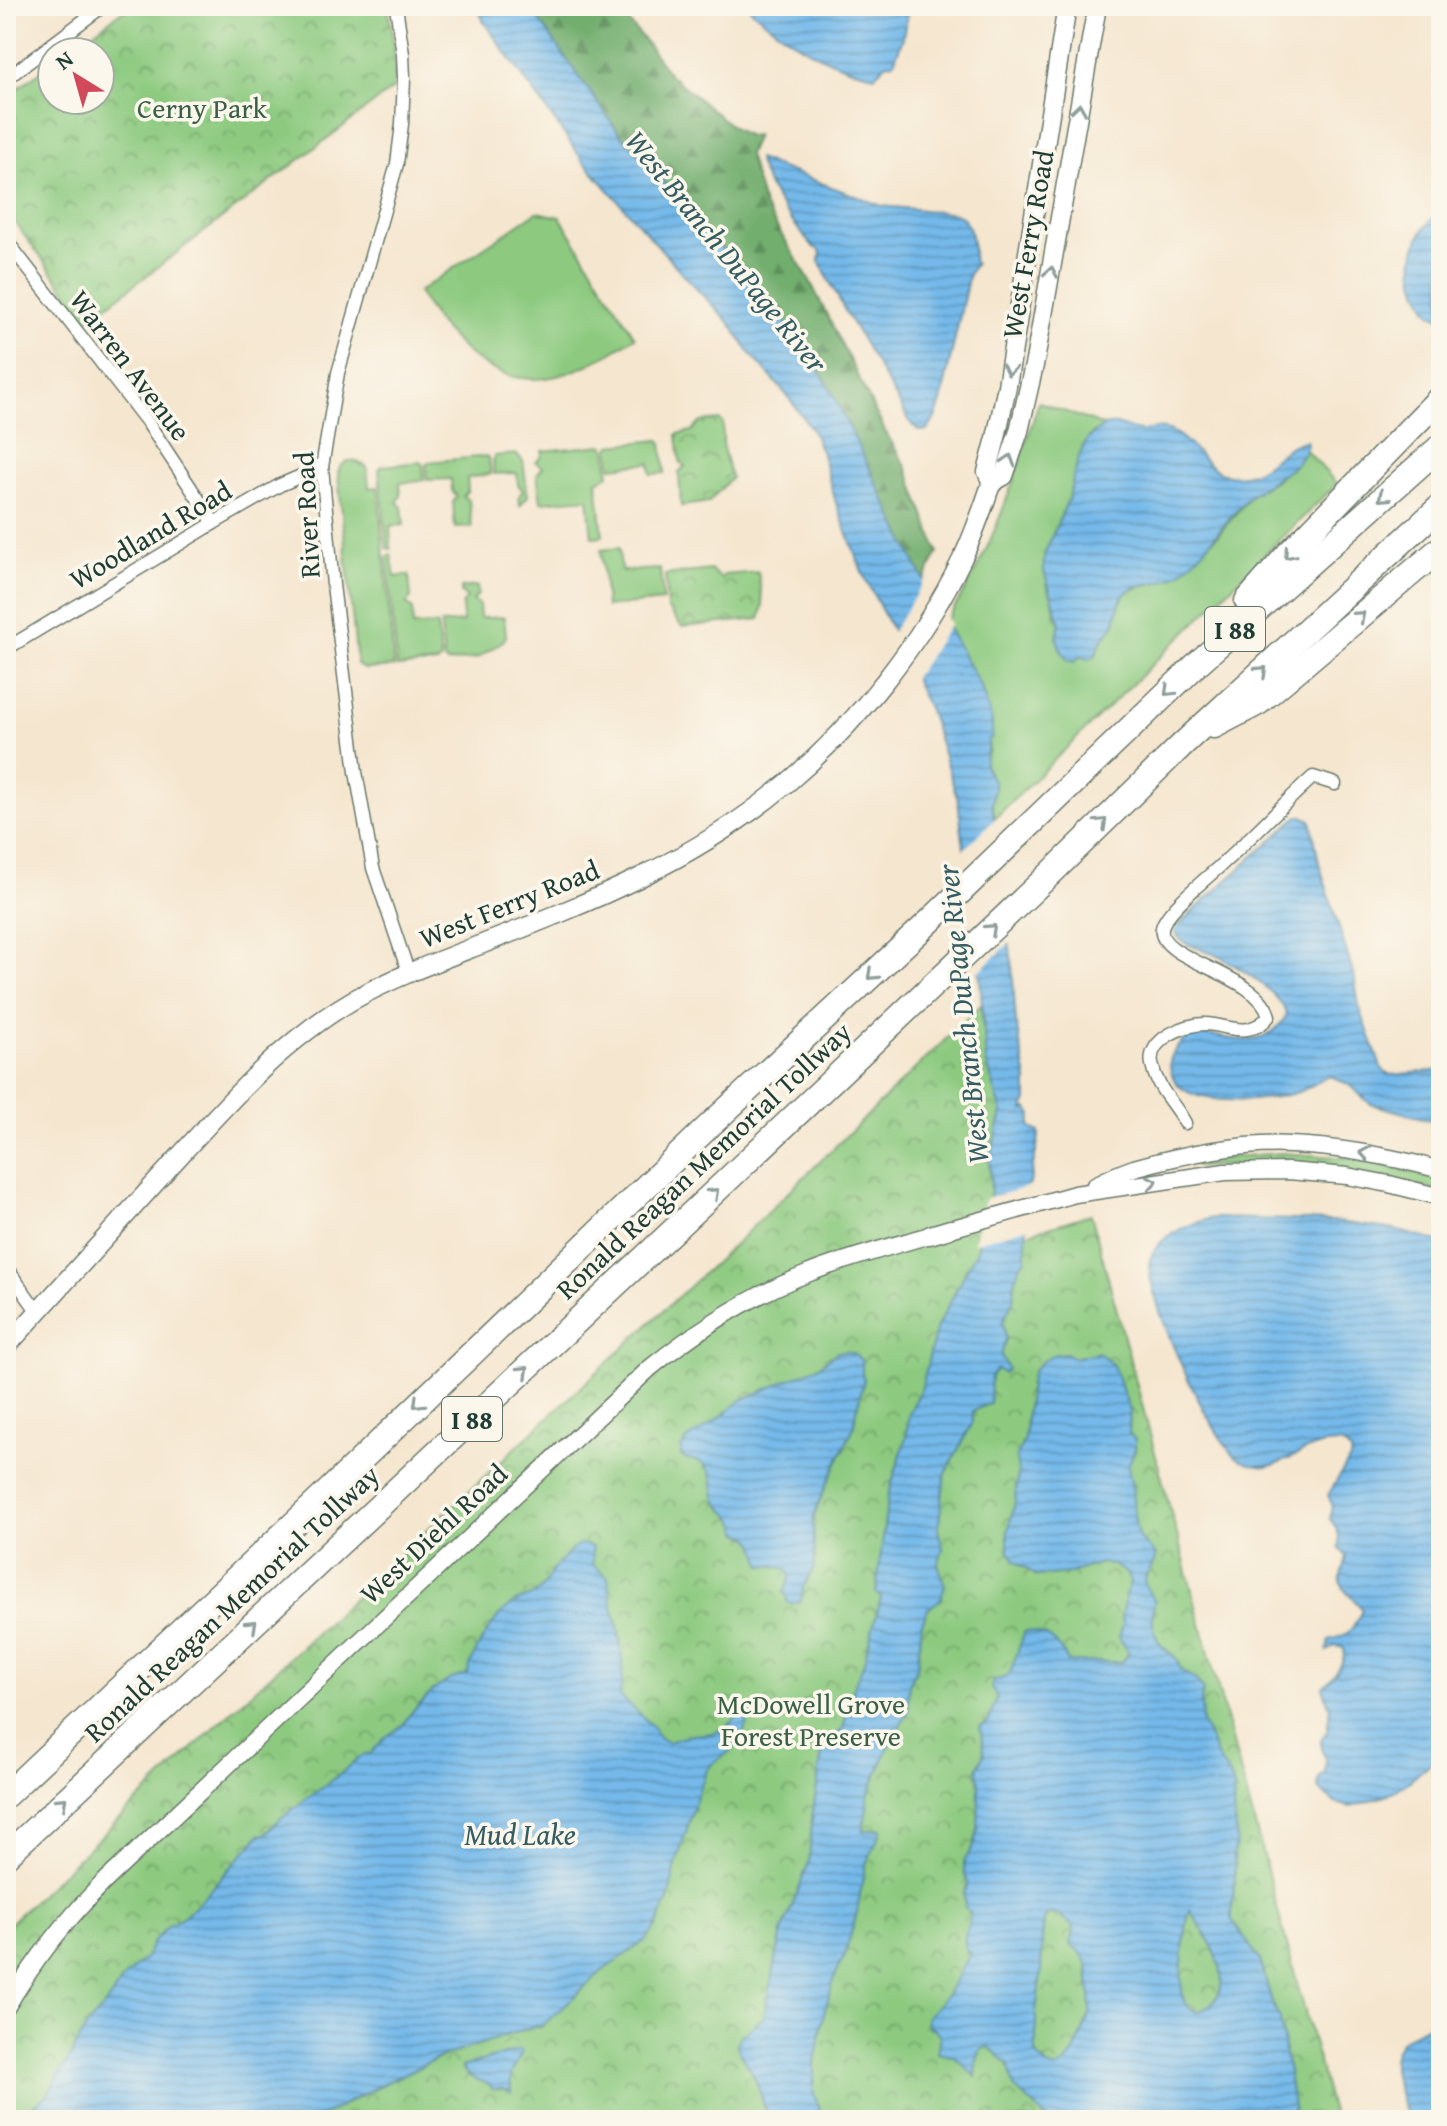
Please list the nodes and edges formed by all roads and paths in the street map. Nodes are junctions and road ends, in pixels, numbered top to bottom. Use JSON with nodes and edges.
{"nodes":[{"id":1,"x":103,"y":6,"type":"edge"},
{"id":2,"x":396,"y":6,"type":"edge"},
{"id":3,"x":1067,"y":6,"type":"edge"},
{"id":4,"x":1097,"y":6,"type":"edge"},
{"id":5,"x":6,"y":79,"type":"edge"},
{"id":6,"x":6,"y":240,"type":"edge"},
{"id":7,"x":1441,"y":397,"type":"edge"},
{"id":8,"x":1441,"y":446,"type":"edge"},
{"id":9,"x":322,"y":467,"type":"junction"},
{"id":10,"x":992,"y":483,"type":"junction"},
{"id":11,"x":1441,"y":506,"type":"edge"},
{"id":12,"x":214,"y":523,"type":"junction"},
{"id":13,"x":1441,"y":548,"type":"edge"},
{"id":14,"x":6,"y":649,"type":"edge"},
{"id":15,"x":1198,"y":663,"type":"junction"},
{"id":16,"x":1184,"y":743,"type":"junction"},
{"id":17,"x":1335,"y":784,"type":"dead end"},
{"id":18,"x":409,"y":974,"type":"junction"},
{"id":19,"x":1185,"y":1123,"type":"dead end"},
{"id":20,"x":1441,"y":1170,"type":"edge"},
{"id":21,"x":1075,"y":1194,"type":"junction"},
{"id":22,"x":1441,"y":1197,"type":"edge"},
{"id":23,"x":950,"y":1229,"type":"joint"},
{"id":24,"x":930,"y":1235,"type":"joint"},
{"id":25,"x":6,"y":1267,"type":"edge"},
{"id":26,"x":38,"y":1312,"type":"junction"},
{"id":27,"x":6,"y":1347,"type":"edge"},
{"id":28,"x":6,"y":1795,"type":"edge"},
{"id":29,"x":6,"y":1856,"type":"edge"},
{"id":30,"x":6,"y":2008,"type":"edge"}],
"edges":[{"from":1,"to":5,"type":"street"},
{"from":2,"to":9,"type":"street","name":"River Road"},
{"from":3,"to":10,"type":"main road","name":"West Ferry Road","one_way":true},
{"from":10,"to":4,"type":"main road","name":"West Ferry Road","one_way":true},
{"from":6,"to":12,"type":"street","name":"Warren Avenue"},
{"from":7,"to":15,"type":"highway","one_way":true},
{"from":8,"to":15,"type":"highway","name":"Ronald Reagan Memorial Tollway","number":"I 88","one_way":true},
{"from":9,"to":12,"type":"street","name":"Woodland Road"},
{"from":9,"to":18,"type":"street","name":"River Road"},
{"from":10,"to":18,"type":"main road","name":"West Ferry Road"},
{"from":16,"to":11,"type":"highway","name":"Ronald Reagan Memorial Tollway","number":"I 88","one_way":true},
{"from":12,"to":14,"type":"street","name":"Woodland Road"},
{"from":16,"to":13,"type":"highway","one_way":true},
{"from":15,"to":28,"type":"highway","name":"Ronald Reagan Memorial Tollway","number":"I 88","one_way":true},
{"from":29,"to":16,"type":"highway","name":"Ronald Reagan Memorial Tollway","number":"I 88","one_way":true},
{"from":17,"to":19,"type":"street"},
{"from":18,"to":26,"type":"main road","name":"West Ferry Road"},
{"from":20,"to":21,"type":"street","name":"West Diehl Road","one_way":true},
{"from":21,"to":22,"type":"street","name":"West Diehl Road","one_way":true},
{"from":21,"to":23,"type":"street","name":"West Diehl Road"},
{"from":23,"to":24,"type":"main road","name":"West Diehl Road"},
{"from":24,"to":30,"type":"street","name":"West Diehl Road"},
{"from":25,"to":26,"type":"street"},
{"from":26,"to":27,"type":"main road","name":"West Ferry Road"}]}
